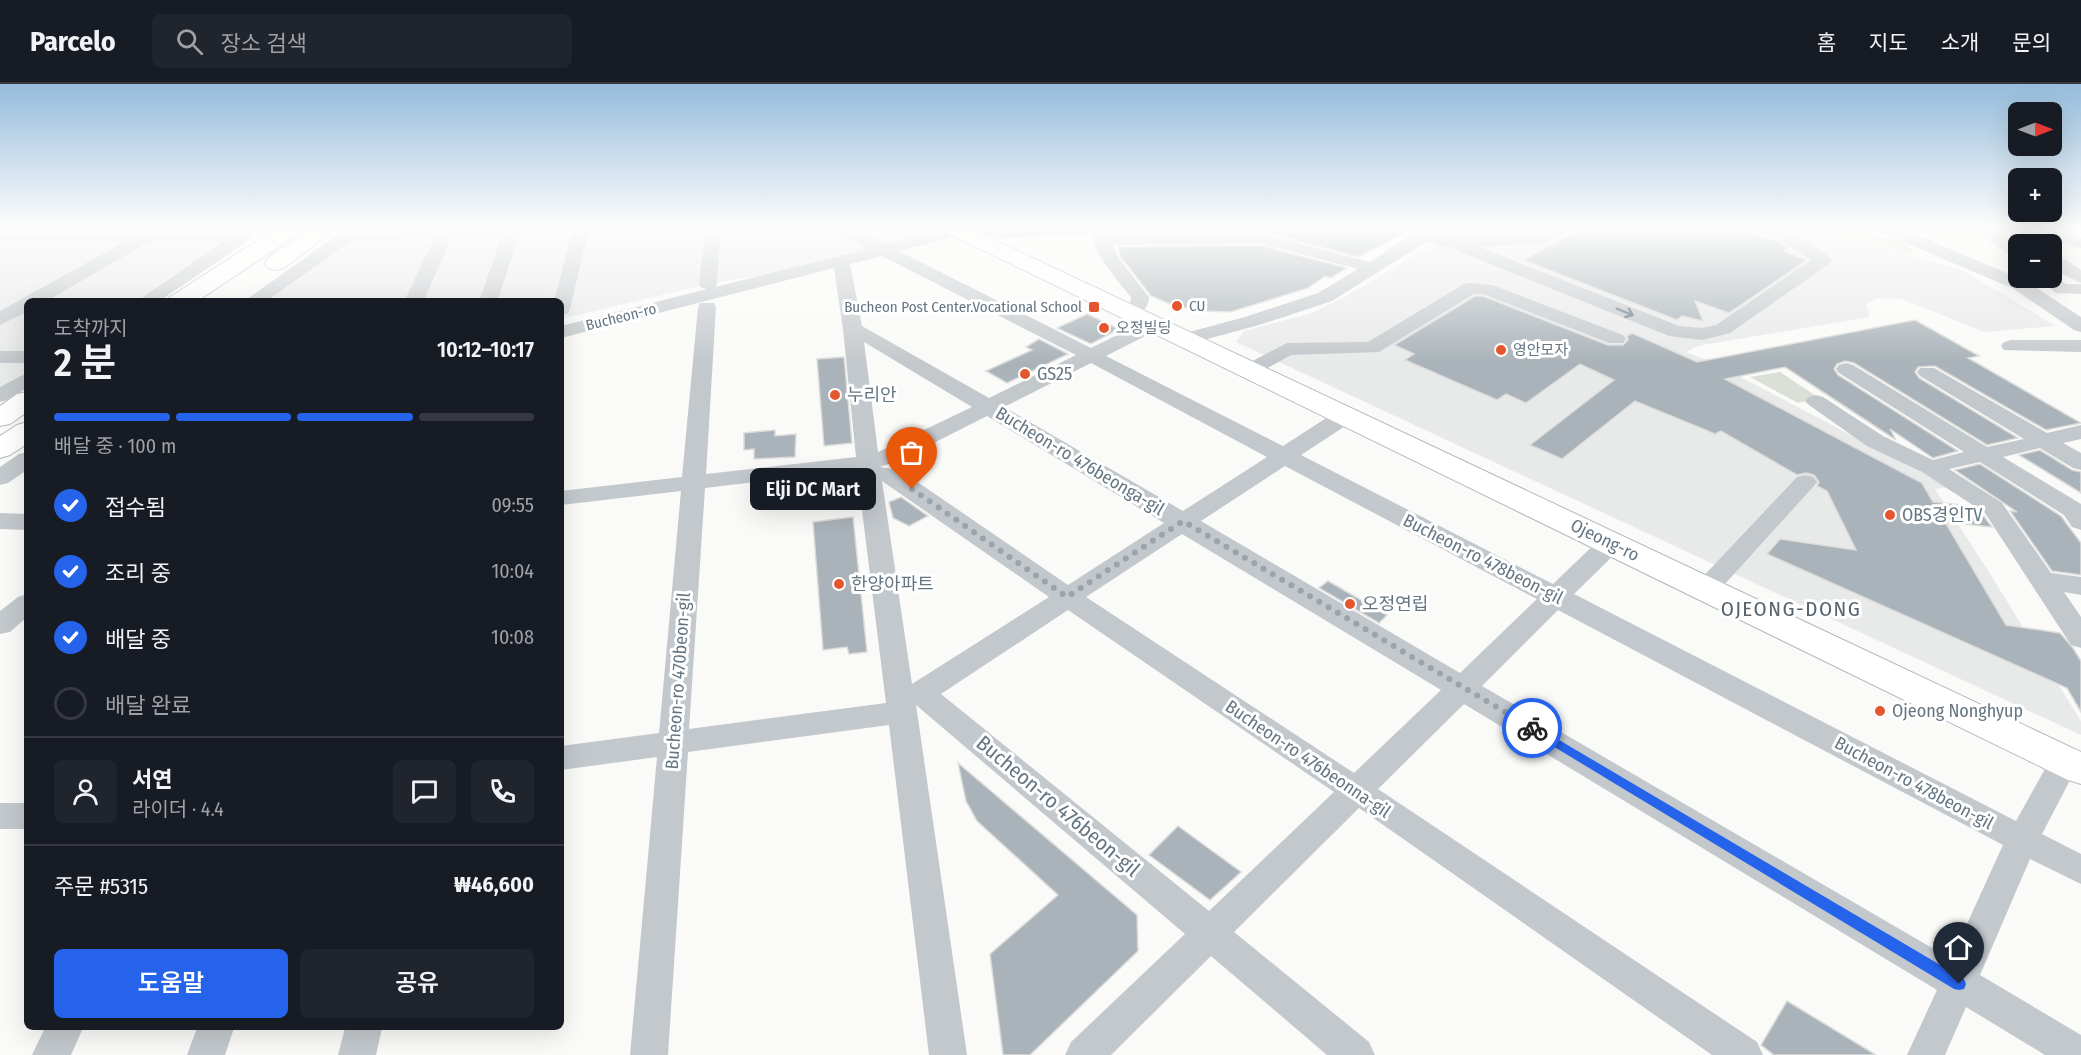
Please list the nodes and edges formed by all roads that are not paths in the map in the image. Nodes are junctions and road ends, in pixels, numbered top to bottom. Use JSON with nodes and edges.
{"nodes":[{"id":1,"x":82,"y":273,"type":"edge"},
{"id":2,"x":193,"y":273,"type":"edge"},
{"id":3,"x":211,"y":273,"type":"edge"},
{"id":4,"x":252,"y":273,"type":"edge"},
{"id":5,"x":287,"y":273,"type":"edge"},
{"id":6,"x":426,"y":273,"type":"edge"},
{"id":7,"x":500,"y":273,"type":"edge"},
{"id":8,"x":570,"y":273,"type":"edge"},
{"id":9,"x":710,"y":273,"type":"edge"},
{"id":10,"x":789,"y":273,"type":"edge"},
{"id":11,"x":799,"y":273,"type":"edge"},
{"id":12,"x":843,"y":273,"type":"edge"},
{"id":13,"x":929,"y":273,"type":"edge"},
{"id":14,"x":1049,"y":273,"type":"edge"},
{"id":15,"x":1122,"y":273,"type":"edge"},
{"id":16,"x":1364,"y":273,"type":"edge"},
{"id":17,"x":1529,"y":273,"type":"edge"},
{"id":18,"x":1804,"y":273,"type":"edge"},
{"id":19,"x":1992,"y":273,"type":"edge"},
{"id":20,"x":2061,"y":288,"type":"edge"},
{"id":21,"x":2081,"y":289,"type":"edge"},
{"id":22,"x":708,"y":296,"type":"junction"},
{"id":23,"x":39,"y":298,"type":"edge"},
{"id":24,"x":152,"y":298,"type":"edge"},
{"id":25,"x":183,"y":298,"type":"edge"},
{"id":26,"x":224,"y":298,"type":"edge"},
{"id":27,"x":257,"y":298,"type":"edge"},
{"id":28,"x":415,"y":298,"type":"edge"},
{"id":29,"x":490,"y":298,"type":"edge"},
{"id":30,"x":564,"y":298,"type":"edge"},
{"id":31,"x":24,"y":306,"type":"edge"},
{"id":32,"x":1130,"y":312,"type":"junction"},
{"id":33,"x":0,"y":319,"type":"edge"},
{"id":34,"x":564,"y":319,"type":"edge"},
{"id":35,"x":1154,"y":324,"type":"junction"},
{"id":36,"x":2081,"y":327,"type":"edge"},
{"id":37,"x":853,"y":329,"type":"junction"},
{"id":38,"x":564,"y":331,"type":"edge"},
{"id":39,"x":1185,"y":339,"type":"junction"},
{"id":40,"x":1616,"y":339,"type":"dead end"},
{"id":41,"x":564,"y":343,"type":"edge"},
{"id":42,"x":2011,"y":346,"type":"dead end"},
{"id":43,"x":2081,"y":346,"type":"edge"},
{"id":44,"x":1092,"y":356,"type":"junction"},
{"id":45,"x":0,"y":357,"type":"edge"},
{"id":46,"x":24,"y":357,"type":"edge"},
{"id":47,"x":1846,"y":369,"type":"dead end"},
{"id":48,"x":1250,"y":370,"type":"junction"},
{"id":49,"x":1927,"y":372,"type":"dead end"},
{"id":50,"x":24,"y":381,"type":"edge"},
{"id":51,"x":0,"y":396,"type":"edge"},
{"id":52,"x":1816,"y":401,"type":"dead end"},
{"id":53,"x":24,"y":402,"type":"edge"},
{"id":54,"x":989,"y":407,"type":"junction"},
{"id":55,"x":1345,"y":416,"type":"junction"},
{"id":56,"x":0,"y":418,"type":"edge"},
{"id":57,"x":2081,"y":432,"type":"edge"},
{"id":58,"x":24,"y":433,"type":"edge"},
{"id":59,"x":2044,"y":441,"type":"junction"},
{"id":60,"x":0,"y":449,"type":"edge"},
{"id":61,"x":1983,"y":455,"type":"junction"},
{"id":62,"x":1283,"y":456,"type":"junction"},
{"id":63,"x":24,"y":458,"type":"edge"},
{"id":64,"x":24,"y":460,"type":"edge"},
{"id":65,"x":0,"y":462,"type":"edge"},
{"id":66,"x":2081,"y":463,"type":"edge"},
{"id":67,"x":869,"y":466,"type":"junction"},
{"id":68,"x":1930,"y":467,"type":"junction"},
{"id":69,"x":0,"y":478,"type":"edge"},
{"id":70,"x":693,"y":482,"type":"junction"},
{"id":71,"x":1805,"y":482,"type":"dead end"},
{"id":72,"x":564,"y":498,"type":"edge"},
{"id":73,"x":0,"y":521,"type":"edge"},
{"id":74,"x":1183,"y":521,"type":"junction"},
{"id":75,"x":24,"y":522,"type":"edge"},
{"id":76,"x":2081,"y":522,"type":"edge"},
{"id":77,"x":1611,"y":543,"type":"junction"},
{"id":78,"x":2043,"y":581,"type":"junction"},
{"id":79,"x":2081,"y":586,"type":"edge"},
{"id":80,"x":1706,"y":589,"type":"junction"},
{"id":81,"x":1555,"y":596,"type":"junction"},
{"id":82,"x":1067,"y":597,"type":"junction"},
{"id":83,"x":24,"y":605,"type":"edge"},
{"id":84,"x":0,"y":625,"type":"edge"},
{"id":85,"x":2081,"y":638,"type":"edge"},
{"id":86,"x":1463,"y":686,"type":"junction"},
{"id":87,"x":908,"y":701,"type":"junction"},
{"id":88,"x":673,"y":743,"type":"junction"},
{"id":89,"x":564,"y":758,"type":"edge"},
{"id":90,"x":2073,"y":765,"type":"edge"},
{"id":91,"x":1356,"y":790,"type":"junction"},
{"id":92,"x":0,"y":816,"type":"edge"},
{"id":93,"x":24,"y":816,"type":"edge"},
{"id":94,"x":2022,"y":840,"type":"junction"},
{"id":95,"x":2081,"y":870,"type":"edge"},
{"id":96,"x":1210,"y":932,"type":"junction"},
{"id":97,"x":1959,"y":984,"type":"junction"},
{"id":98,"x":63,"y":1030,"type":"edge"},
{"id":99,"x":215,"y":1030,"type":"edge"},
{"id":100,"x":363,"y":1030,"type":"edge"},
{"id":101,"x":51,"y":1055,"type":"edge"},
{"id":102,"x":206,"y":1055,"type":"edge"},
{"id":103,"x":357,"y":1055,"type":"edge"},
{"id":104,"x":649,"y":1055,"type":"edge"},
{"id":105,"x":948,"y":1055,"type":"edge"},
{"id":106,"x":1084,"y":1055,"type":"edge"},
{"id":107,"x":1356,"y":1055,"type":"edge"},
{"id":108,"x":1744,"y":1055,"type":"edge"},
{"id":109,"x":1926,"y":1055,"type":"edge"},
{"id":110,"x":2080,"y":1055,"type":"edge"}],
"edges":[{"from":1,"to":23,"type":"street"},
{"from":2,"to":24,"type":"street"},
{"from":3,"to":25,"type":"highway"},
{"from":4,"to":26,"type":"highway"},
{"from":5,"to":27,"type":"street"},
{"from":6,"to":28,"type":"street"},
{"from":7,"to":29,"type":"street"},
{"from":8,"to":30,"type":"street"},
{"from":9,"to":22,"type":"street"},
{"from":10,"to":38,"type":"street","name":"Bucheon-ro"},
{"from":11,"to":22,"type":"street"},
{"from":12,"to":37,"type":"street"},
{"from":13,"to":44,"type":"street","name":"Bucheon-ro 478beon-gil"},
{"from":14,"to":32,"type":"main road","name":"Ojeong-ro"},
{"from":15,"to":32,"type":"street"},
{"from":16,"to":39,"type":"street"},
{"from":17,"to":18,"type":"street","one_way":true},
{"from":19,"to":36,"type":"street"},
{"from":20,"to":21,"type":"street"},
{"from":22,"to":34,"type":"street"},
{"from":22,"to":41,"type":"street"},
{"from":22,"to":70,"type":"street","name":"Bucheon-ro 470beon-gil"},
{"from":31,"to":33,"type":"street"},
{"from":32,"to":35,"type":"main road","name":"Ojeong-ro"},
{"from":35,"to":39,"type":"main road","name":"Ojeong-ro"},
{"from":35,"to":44,"type":"street"},
{"from":37,"to":54,"type":"street","name":"Bucheon-ro 476beonga-gil"},
{"from":37,"to":67,"type":"street"},
{"from":39,"to":48,"type":"main road","name":"Ojeong-ro"},
{"from":40,"to":48,"type":"street"},
{"from":42,"to":43,"type":"street"},
{"from":44,"to":54,"type":"street"},
{"from":44,"to":62,"type":"street","name":"Bucheon-ro 478beon-gil"},
{"from":45,"to":46,"type":"street"},
{"from":47,"to":61,"type":"street"},
{"from":48,"to":55,"type":"main road","name":"Ojeong-ro"},
{"from":49,"to":59,"type":"street"},
{"from":50,"to":51,"type":"street"},
{"from":52,"to":68,"type":"street"},
{"from":53,"to":56,"type":"highway"},
{"from":54,"to":67,"type":"street"},
{"from":54,"to":74,"type":"street","name":"Bucheon-ro 476beonga-gil"},
{"from":55,"to":62,"type":"street"},
{"from":55,"to":77,"type":"main road","name":"Ojeong-ro"},
{"from":57,"to":59,"type":"street"},
{"from":58,"to":60,"type":"highway"},
{"from":59,"to":61,"type":"street"},
{"from":59,"to":66,"type":"street"},
{"from":61,"to":68,"type":"street"},
{"from":61,"to":76,"type":"street"},
{"from":62,"to":74,"type":"street"},
{"from":62,"to":81,"type":"street","name":"Bucheon-ro 478beon-gil"},
{"from":63,"to":65,"type":"street"},
{"from":64,"to":69,"type":"street"},
{"from":67,"to":70,"type":"street"},
{"from":67,"to":82,"type":"street","name":"Bucheon-ro 476beonna-gil"},
{"from":67,"to":87,"type":"street"},
{"from":68,"to":78,"type":"street"},
{"from":70,"to":72,"type":"street"},
{"from":70,"to":88,"type":"street","name":"Bucheon-ro 470beon-gil"},
{"from":71,"to":80,"type":"street"},
{"from":73,"to":75,"type":"street"},
{"from":74,"to":82,"type":"street"},
{"from":74,"to":86,"type":"street","name":"Bucheon-ro 476beonga-gil"},
{"from":77,"to":80,"type":"main road","name":"Ojeong-ro"},
{"from":77,"to":81,"type":"street"},
{"from":78,"to":79,"type":"street"},
{"from":78,"to":85,"type":"street"},
{"from":80,"to":90,"type":"main road","name":"Ojeong-ro"},
{"from":81,"to":86,"type":"street"},
{"from":81,"to":94,"type":"street","name":"Bucheon-ro 478beon-gil"},
{"from":82,"to":87,"type":"street"},
{"from":82,"to":91,"type":"street","name":"Bucheon-ro 476beonna-gil"},
{"from":83,"to":84,"type":"street"},
{"from":86,"to":91,"type":"street"},
{"from":86,"to":97,"type":"street","name":"Bucheon-ro 476beonga-gil"},
{"from":87,"to":88,"type":"street"},
{"from":87,"to":96,"type":"street","name":"Bucheon-ro 476beon-gil"},
{"from":87,"to":105,"type":"street"},
{"from":88,"to":89,"type":"street"},
{"from":88,"to":104,"type":"street","name":"Bucheon-ro 470beon-gil"},
{"from":90,"to":94,"type":"street"},
{"from":91,"to":96,"type":"street"},
{"from":91,"to":108,"type":"street","name":"Bucheon-ro 476beonna-gil"},
{"from":92,"to":93,"type":"street"},
{"from":94,"to":95,"type":"street","name":"Bucheon-ro 478beon-gil"},
{"from":94,"to":97,"type":"street"},
{"from":96,"to":106,"type":"street"},
{"from":96,"to":107,"type":"street","name":"Bucheon-ro 476beon-gil"},
{"from":97,"to":109,"type":"street"},
{"from":97,"to":110,"type":"street","name":"Bucheon-ro 476beonga-gil"},
{"from":98,"to":101,"type":"street"},
{"from":99,"to":102,"type":"street"},
{"from":100,"to":103,"type":"street"}]}
